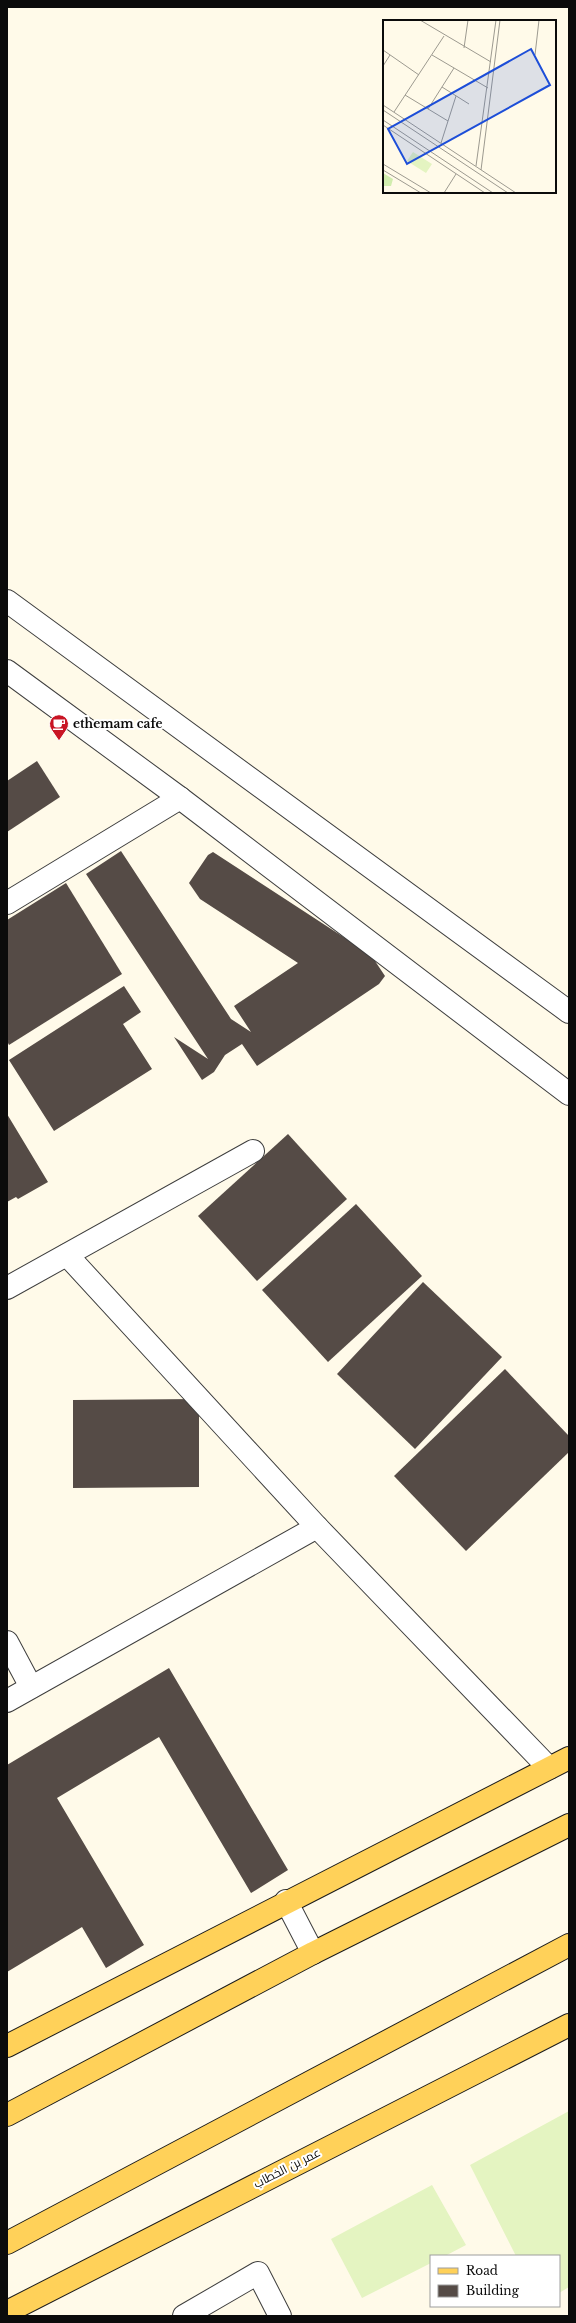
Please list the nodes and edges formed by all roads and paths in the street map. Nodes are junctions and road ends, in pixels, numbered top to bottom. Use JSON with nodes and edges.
{"nodes":[{"id":1,"x":7,"y":601,"type":"edge"},
{"id":2,"x":7,"y":671,"type":"edge"},
{"id":3,"x":180,"y":798,"type":"junction"},
{"id":4,"x":7,"y":903,"type":"edge"},
{"id":5,"x":569,"y":1012,"type":"edge"},
{"id":6,"x":569,"y":1094,"type":"edge"},
{"id":7,"x":253,"y":1151,"type":"dead end"},
{"id":8,"x":67,"y":1255,"type":"junction"},
{"id":9,"x":7,"y":1288,"type":"edge"},
{"id":10,"x":317,"y":1526,"type":"junction"},
{"id":11,"x":7,"y":1642,"type":"edge"},
{"id":12,"x":31,"y":1687,"type":"junction"},
{"id":13,"x":7,"y":1701,"type":"edge"},
{"id":14,"x":569,"y":1758,"type":"edge"},
{"id":15,"x":549,"y":1768,"type":"junction"},
{"id":16,"x":569,"y":1825,"type":"edge"},
{"id":17,"x":286,"y":1901,"type":"junction"},
{"id":18,"x":569,"y":1945,"type":"edge"},
{"id":19,"x":313,"y":1954,"type":"junction"},
{"id":20,"x":569,"y":2025,"type":"edge"},
{"id":21,"x":7,"y":2046,"type":"edge"},
{"id":22,"x":7,"y":2115,"type":"edge"},
{"id":23,"x":7,"y":2243,"type":"edge"},
{"id":24,"x":7,"y":2312,"type":"edge"},
{"id":25,"x":184,"y":2316,"type":"edge"},
{"id":26,"x":280,"y":2316,"type":"edge"}],
"edges":[{"from":1,"to":5,"type":"street"},
{"from":2,"to":3,"type":"street"},
{"from":3,"to":4,"type":"street"},
{"from":3,"to":6,"type":"street"},
{"from":7,"to":8,"type":"street"},
{"from":8,"to":9,"type":"street"},
{"from":8,"to":10,"type":"street"},
{"from":10,"to":12,"type":"street"},
{"from":10,"to":15,"type":"street"},
{"from":11,"to":12,"type":"street"},
{"from":12,"to":13,"type":"street"},
{"from":14,"to":15,"type":"main road"},
{"from":15,"to":17,"type":"main road"},
{"from":16,"to":19,"type":"main road"},
{"from":17,"to":19,"type":"street"},
{"from":17,"to":21,"type":"main road"},
{"from":18,"to":23,"type":"main road"},
{"from":19,"to":22,"type":"main road"},
{"from":20,"to":24,"type":"main road","name":"عمر بن الخطاب"},
{"from":25,"to":26,"type":"street"}]}
